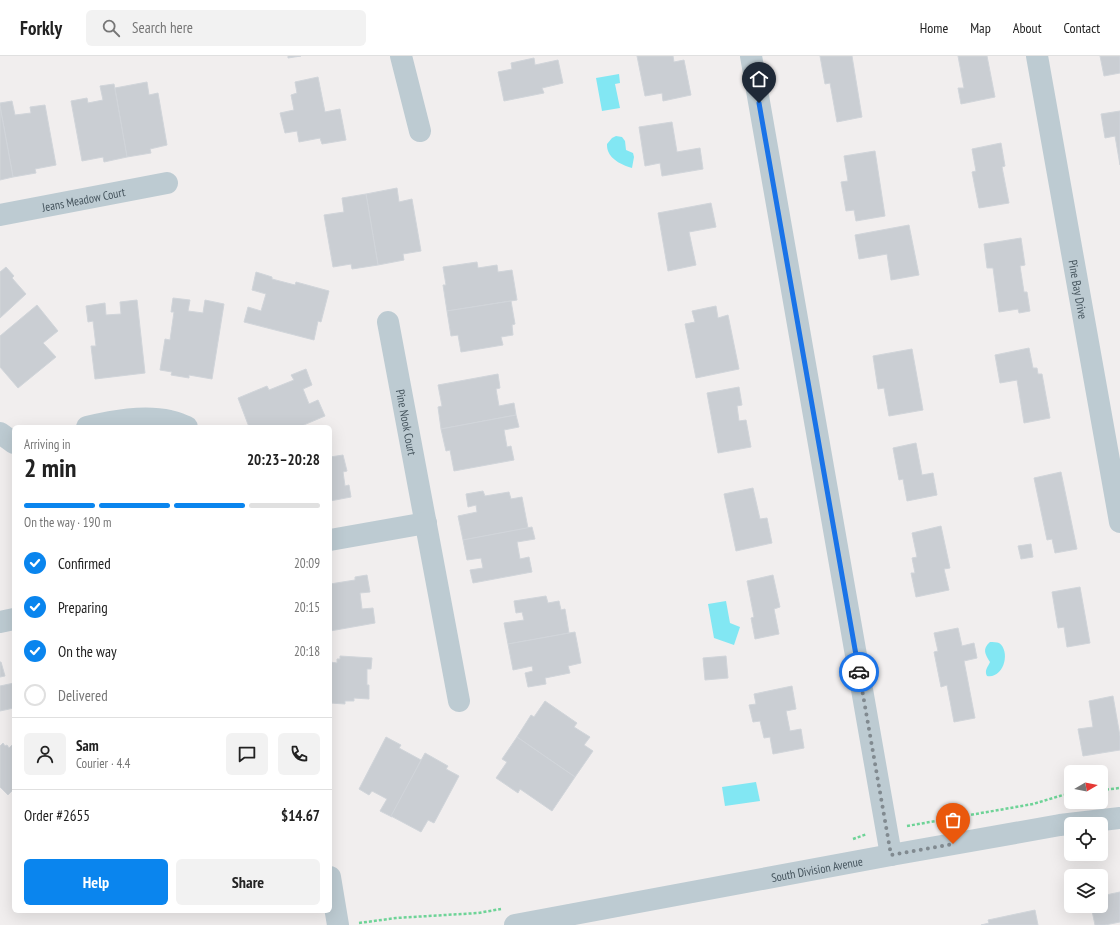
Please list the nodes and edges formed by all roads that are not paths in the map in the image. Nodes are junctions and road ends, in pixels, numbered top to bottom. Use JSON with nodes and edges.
{"nodes":[{"id":1,"x":401,"y":56,"type":"edge"},
{"id":2,"x":751,"y":56,"type":"edge"},
{"id":3,"x":1037,"y":56,"type":"edge"},
{"id":4,"x":420,"y":131,"type":"dead end"},
{"id":5,"x":167,"y":183,"type":"dead end"},
{"id":6,"x":0,"y":215,"type":"edge"},
{"id":7,"x":388,"y":322,"type":"dead end"},
{"id":8,"x":97,"y":425,"type":"edge"},
{"id":9,"x":181,"y":425,"type":"edge"},
{"id":10,"x":0,"y":433,"type":"edge"},
{"id":11,"x":12,"y":442,"type":"edge"},
{"id":12,"x":1120,"y":522,"type":"edge"},
{"id":13,"x":426,"y":523,"type":"junction"},
{"id":14,"x":332,"y":540,"type":"edge"},
{"id":15,"x":12,"y":619,"type":"edge"},
{"id":16,"x":0,"y":622,"type":"edge"},
{"id":17,"x":459,"y":701,"type":"dead end"},
{"id":18,"x":1120,"y":818,"type":"edge"},
{"id":19,"x":891,"y":855,"type":"junction"},
{"id":20,"x":332,"y":889,"type":"edge"},
{"id":21,"x":338,"y":925,"type":"edge"},
{"id":22,"x":519,"y":925,"type":"edge"}],
"edges":[{"from":1,"to":4,"type":"street"},
{"from":2,"to":19,"type":"street"},
{"from":3,"to":12,"type":"street","name":"Pine Bay Drive"},
{"from":5,"to":6,"type":"street","name":"Jeans Meadow Court"},
{"from":7,"to":13,"type":"street","name":"Pine Nook Court"},
{"from":8,"to":9,"type":"street"},
{"from":10,"to":11,"type":"street"},
{"from":13,"to":14,"type":"street"},
{"from":13,"to":17,"type":"street","name":"Pine Nook Court"},
{"from":15,"to":16,"type":"street"},
{"from":18,"to":19,"type":"street","name":"South Division Avenue"},
{"from":19,"to":22,"type":"street","name":"South Division Avenue"},
{"from":20,"to":21,"type":"street"}]}
